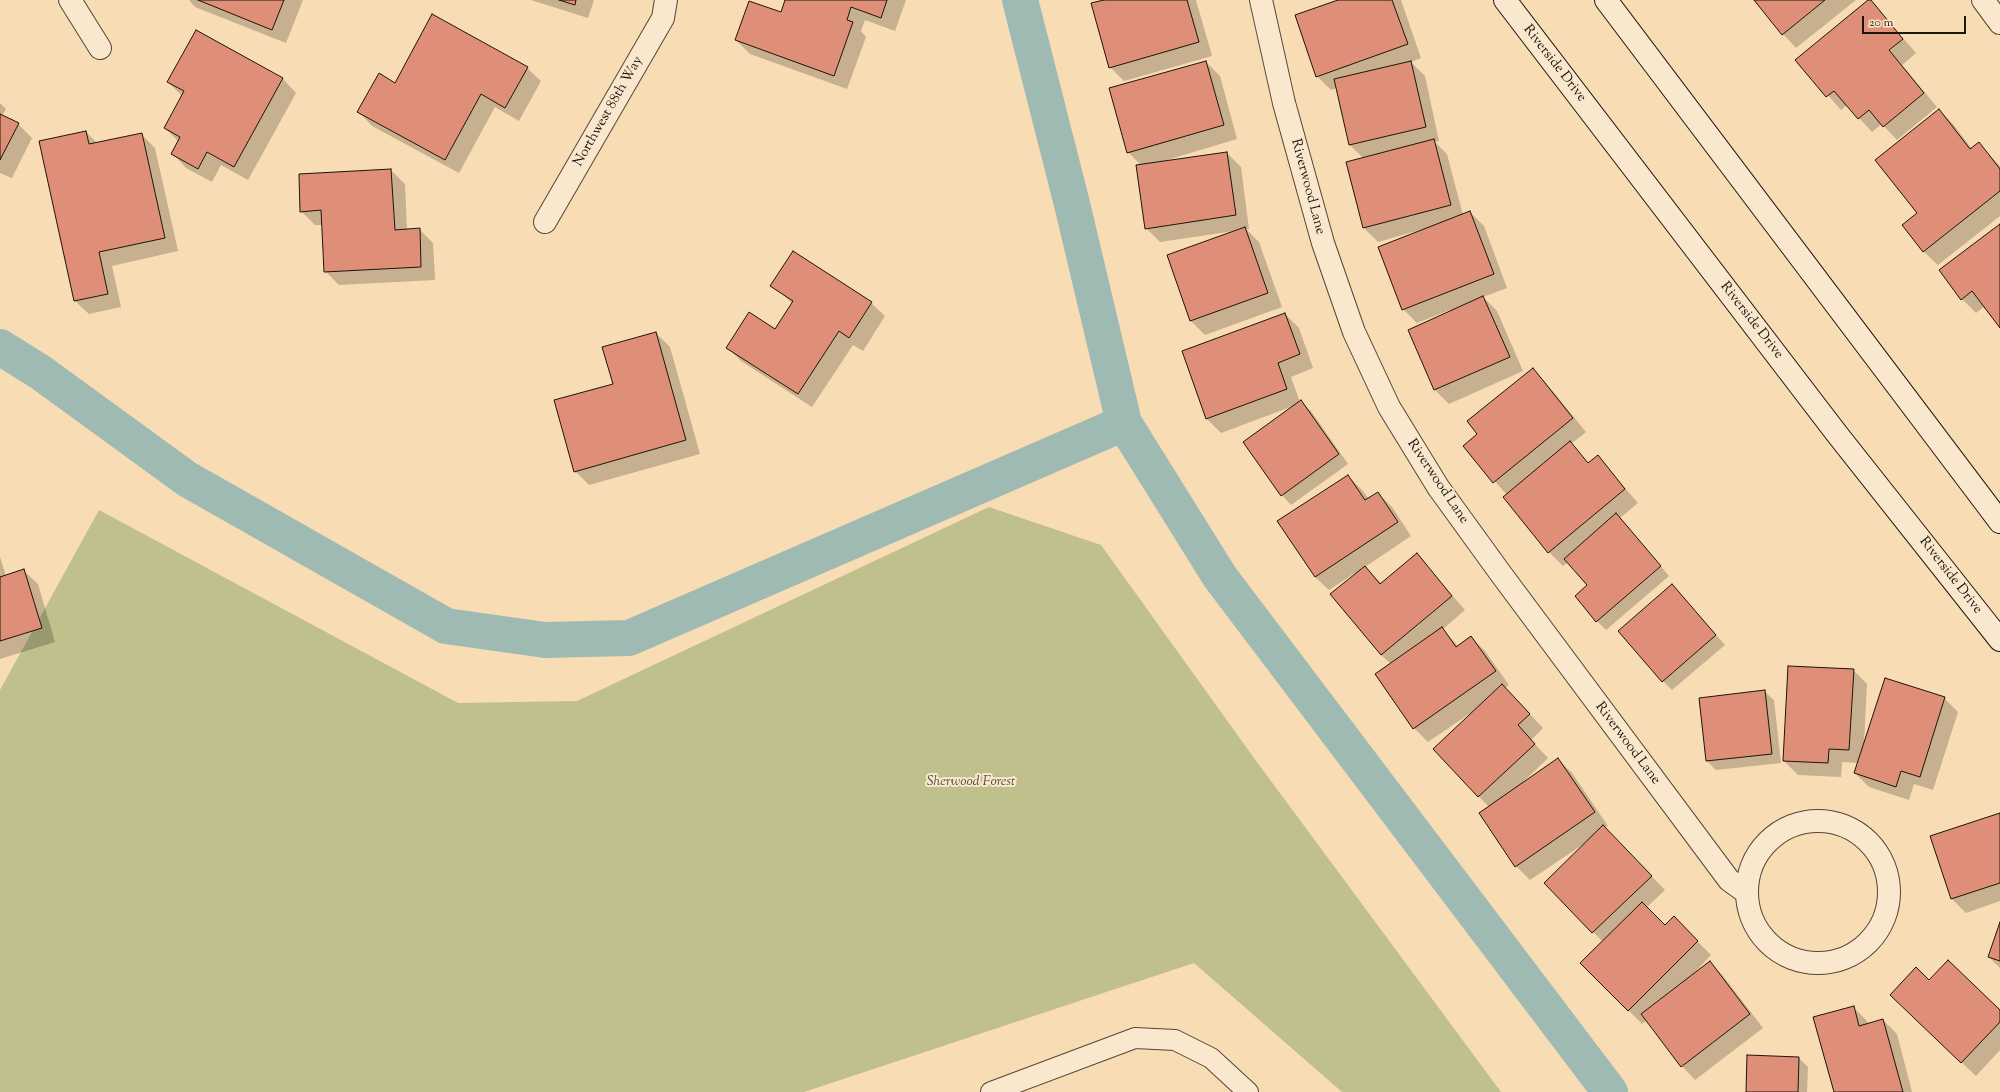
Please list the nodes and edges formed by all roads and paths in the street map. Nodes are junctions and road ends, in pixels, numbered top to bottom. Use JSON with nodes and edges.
{"nodes":[{"id":1,"x":70,"y":0,"type":"edge"},
{"id":2,"x":666,"y":0,"type":"edge"},
{"id":3,"x":1261,"y":0,"type":"edge"},
{"id":4,"x":1504,"y":0,"type":"edge"},
{"id":5,"x":1606,"y":0,"type":"edge"},
{"id":6,"x":1983,"y":0,"type":"edge"},
{"id":7,"x":2000,"y":23,"type":"edge"},
{"id":8,"x":100,"y":48,"type":"dead end"},
{"id":9,"x":545,"y":222,"type":"dead end"},
{"id":10,"x":2000,"y":522,"type":"edge"},
{"id":11,"x":2000,"y":640,"type":"edge"},
{"id":12,"x":1747,"y":893,"type":"junction"},
{"id":13,"x":991,"y":1092,"type":"edge"},
{"id":14,"x":1248,"y":1092,"type":"edge"}],
"edges":[{"from":1,"to":8,"type":"street"},
{"from":2,"to":9,"type":"street","name":"Northwest 88th Way"},
{"from":3,"to":12,"type":"street","name":"Riverwood Lane"},
{"from":4,"to":11,"type":"street","name":"Riverside Drive"},
{"from":5,"to":10,"type":"street"},
{"from":6,"to":7,"type":"street"},
{"from":12,"to":12,"type":"street"},
{"from":13,"to":14,"type":"lane"}]}
